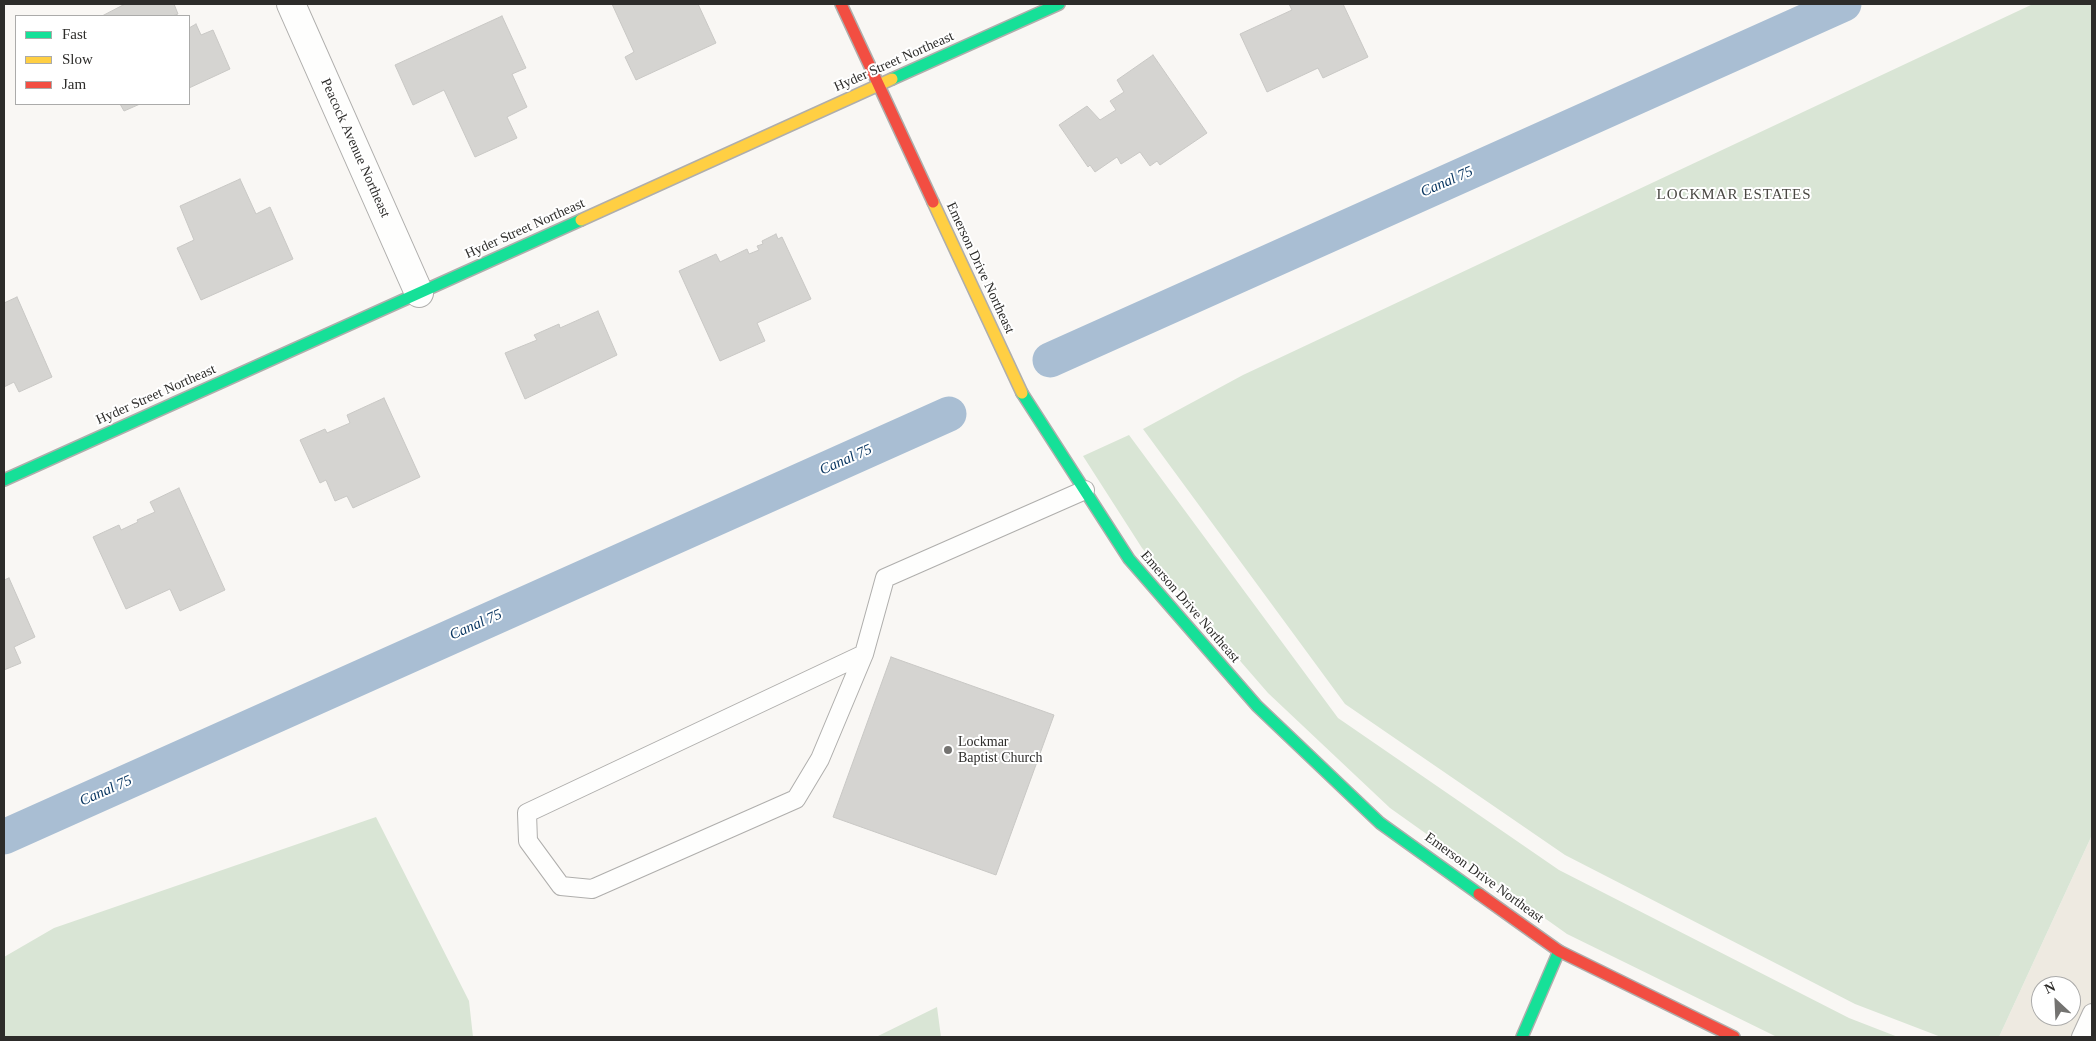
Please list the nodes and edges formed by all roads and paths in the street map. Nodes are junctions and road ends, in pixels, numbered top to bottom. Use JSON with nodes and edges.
{"nodes":[{"id":1,"x":291,"y":4,"type":"edge"},
{"id":2,"x":841,"y":4,"type":"edge"},
{"id":3,"x":1059,"y":4,"type":"edge"},
{"id":4,"x":878,"y":86,"type":"junction"},
{"id":5,"x":419,"y":293,"type":"junction"},
{"id":6,"x":4,"y":480,"type":"edge"},
{"id":7,"x":1085,"y":490,"type":"junction"},
{"id":8,"x":864,"y":654,"type":"junction"},
{"id":9,"x":1559,"y":951,"type":"junction"},
{"id":10,"x":2092,"y":1013,"type":"edge"},
{"id":11,"x":1522,"y":1037,"type":"edge"},
{"id":12,"x":1734,"y":1037,"type":"edge"},
{"id":13,"x":2081,"y":1037,"type":"edge"}],
"edges":[{"from":1,"to":5,"type":"street","name":"Peacock Avenue Northeast"},
{"from":2,"to":4,"type":"street","name":"Emerson Drive Northeast"},
{"from":3,"to":4,"type":"street","name":"Hyder Street Northeast"},
{"from":4,"to":5,"type":"street","name":"Hyder Street Northeast"},
{"from":4,"to":7,"type":"street","name":"Emerson Drive Northeast"},
{"from":5,"to":6,"type":"street","name":"Hyder Street Northeast"},
{"from":7,"to":8,"type":"lane"},
{"from":7,"to":9,"type":"street","name":"Emerson Drive Northeast"},
{"from":8,"to":8,"type":"lane"},
{"from":9,"to":11,"type":"street"},
{"from":9,"to":12,"type":"street","name":"Emerson Drive Northeast"},
{"from":10,"to":13,"type":"lane"}]}
